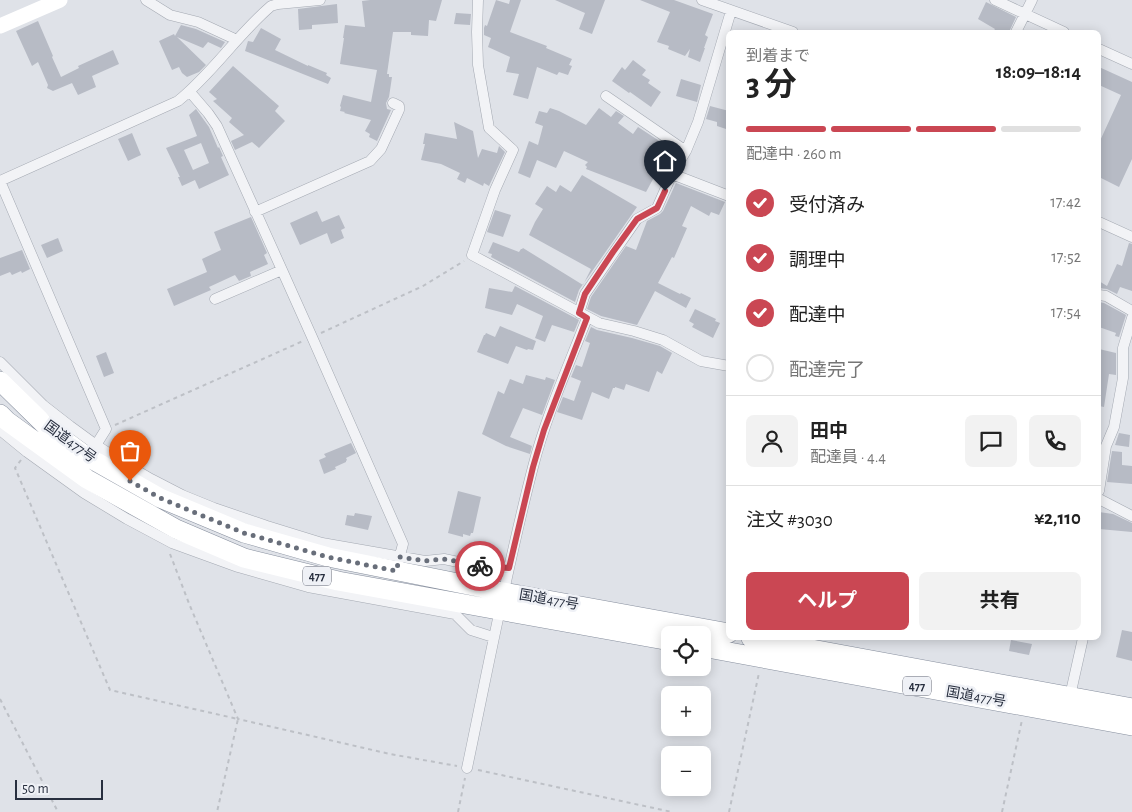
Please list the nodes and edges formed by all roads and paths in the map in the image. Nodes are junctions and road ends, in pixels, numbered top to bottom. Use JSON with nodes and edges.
{"nodes":[{"id":1,"x":60,"y":0,"type":"edge"},
{"id":2,"x":146,"y":0,"type":"edge"},
{"id":3,"x":320,"y":0,"type":"edge"},
{"id":4,"x":478,"y":0,"type":"edge"},
{"id":5,"x":702,"y":0,"type":"edge"},
{"id":6,"x":995,"y":0,"type":"edge"},
{"id":7,"x":1032,"y":0,"type":"edge"},
{"id":8,"x":731,"y":10,"type":"junction"},
{"id":9,"x":1025,"y":14,"type":"junction"},
{"id":10,"x":0,"y":26,"type":"edge"},
{"id":11,"x":787,"y":30,"type":"edge"},
{"id":12,"x":1017,"y":30,"type":"edge"},
{"id":13,"x":1060,"y":30,"type":"edge"},
{"id":14,"x":236,"y":40,"type":"junction"},
{"id":15,"x":1101,"y":50,"type":"edge"},
{"id":16,"x":1132,"y":64,"type":"edge"},
{"id":17,"x":190,"y":92,"type":"junction"},
{"id":18,"x":606,"y":96,"type":"dead end"},
{"id":19,"x":393,"y":103,"type":"dead end"},
{"id":20,"x":686,"y":151,"type":"junction"},
{"id":21,"x":672,"y":174,"type":"junction"},
{"id":22,"x":0,"y":181,"type":"edge"},
{"id":23,"x":726,"y":195,"type":"edge"},
{"id":24,"x":256,"y":212,"type":"junction"},
{"id":25,"x":1101,"y":223,"type":"edge"},
{"id":26,"x":1132,"y":237,"type":"edge"},
{"id":27,"x":472,"y":255,"type":"junction"},
{"id":28,"x":282,"y":270,"type":"junction"},
{"id":29,"x":1101,"y":295,"type":"edge"},
{"id":30,"x":215,"y":300,"type":"dead end"},
{"id":31,"x":1132,"y":311,"type":"edge"},
{"id":32,"x":583,"y":315,"type":"junction"},
{"id":33,"x":1132,"y":318,"type":"edge"},
{"id":34,"x":312,"y":337,"type":"junction"},
{"id":35,"x":0,"y":362,"type":"edge"},
{"id":36,"x":726,"y":365,"type":"edge"},
{"id":37,"x":0,"y":381,"type":"edge"},
{"id":38,"x":0,"y":414,"type":"edge"},
{"id":39,"x":106,"y":429,"type":"junction"},
{"id":40,"x":0,"y":430,"type":"edge"},
{"id":41,"x":96,"y":446,"type":"junction"},
{"id":42,"x":1102,"y":446,"type":"edge"},
{"id":43,"x":27,"y":452,"type":"junction"},
{"id":44,"x":1101,"y":461,"type":"edge"},
{"id":45,"x":1101,"y":500,"type":"edge"},
{"id":46,"x":1132,"y":516,"type":"edge"},
{"id":47,"x":172,"y":543,"type":"junction"},
{"id":48,"x":398,"y":564,"type":"junction"},
{"id":49,"x":509,"y":568,"type":"junction"},
{"id":50,"x":501,"y":601,"type":"junction"},
{"id":51,"x":726,"y":633,"type":"edge"},
{"id":52,"x":493,"y":637,"type":"junction"},
{"id":53,"x":661,"y":639,"type":"edge"},
{"id":54,"x":1083,"y":640,"type":"edge"},
{"id":55,"x":761,"y":643,"type":"edge"},
{"id":56,"x":711,"y":646,"type":"edge"},
{"id":57,"x":1070,"y":696,"type":"junction"},
{"id":58,"x":0,"y":699,"type":"edge"},
{"id":59,"x":1025,"y":706,"type":"junction"},
{"id":60,"x":1132,"y":708,"type":"edge"},
{"id":61,"x":238,"y":719,"type":"junction"},
{"id":62,"x":1132,"y":726,"type":"edge"},
{"id":63,"x":467,"y":768,"type":"junction"},
{"id":64,"x":58,"y":812,"type":"edge"},
{"id":65,"x":217,"y":812,"type":"edge"},
{"id":66,"x":458,"y":812,"type":"edge"},
{"id":67,"x":672,"y":812,"type":"edge"},
{"id":68,"x":729,"y":812,"type":"edge"},
{"id":69,"x":1002,"y":812,"type":"edge"}],
"edges":[{"from":1,"to":10,"type":"street"},
{"from":2,"to":14,"type":"street"},
{"from":3,"to":14,"type":"street"},
{"from":4,"to":27,"type":"street"},
{"from":5,"to":8,"type":"street"},
{"from":6,"to":9,"type":"street"},
{"from":7,"to":9,"type":"street"},
{"from":8,"to":11,"type":"street"},
{"from":8,"to":20,"type":"street"},
{"from":9,"to":12,"type":"street"},
{"from":9,"to":13,"type":"street"},
{"from":14,"to":17,"type":"street"},
{"from":15,"to":16,"type":"street"},
{"from":17,"to":22,"type":"street"},
{"from":17,"to":24,"type":"street"},
{"from":18,"to":20,"type":"street"},
{"from":19,"to":24,"type":"street"},
{"from":20,"to":21,"type":"street"},
{"from":21,"to":23,"type":"street"},
{"from":21,"to":32,"type":"street"},
{"from":22,"to":39,"type":"street"},
{"from":24,"to":28,"type":"street"},
{"from":25,"to":26,"type":"street"},
{"from":27,"to":32,"type":"street"},
{"from":27,"to":34,"type":"path"},
{"from":28,"to":30,"type":"street"},
{"from":28,"to":34,"type":"street"},
{"from":29,"to":31,"type":"street"},
{"from":32,"to":36,"type":"street"},
{"from":32,"to":49,"type":"street"},
{"from":33,"to":42,"type":"street"},
{"from":34,"to":39,"type":"path"},
{"from":34,"to":48,"type":"street"},
{"from":35,"to":41,"type":"street"},
{"from":37,"to":48,"type":"highway","name":"国道477号","number":"477"},
{"from":38,"to":50,"type":"highway","name":"国道477号","number":"477"},
{"from":39,"to":41,"type":"street"},
{"from":40,"to":43,"type":"street"},
{"from":41,"to":48,"type":"street"},
{"from":42,"to":44,"type":"street"},
{"from":43,"to":47,"type":"street"},
{"from":43,"to":61,"type":"path"},
{"from":45,"to":46,"type":"street"},
{"from":47,"to":52,"type":"street"},
{"from":47,"to":61,"type":"path"},
{"from":48,"to":49,"type":"street"},
{"from":48,"to":50,"type":"highway","name":"国道477号","number":"477"},
{"from":49,"to":50,"type":"street"},
{"from":50,"to":51,"type":"highway","name":"国道477号","number":"477"},
{"from":50,"to":52,"type":"street"},
{"from":50,"to":53,"type":"highway","name":"国道477号","number":"477"},
{"from":52,"to":63,"type":"street"},
{"from":54,"to":57,"type":"street"},
{"from":55,"to":56,"type":"highway","name":"国道477号","number":"477"},
{"from":55,"to":57,"type":"highway","name":"国道477号","number":"477"},
{"from":55,"to":59,"type":"highway","name":"国道477号","number":"477"},
{"from":55,"to":68,"type":"path"},
{"from":57,"to":60,"type":"highway","name":"国道477号","number":"477"},
{"from":58,"to":64,"type":"path"},
{"from":59,"to":62,"type":"highway","name":"国道477号","number":"477"},
{"from":59,"to":69,"type":"path"},
{"from":61,"to":63,"type":"path"},
{"from":61,"to":65,"type":"path"},
{"from":63,"to":66,"type":"path"},
{"from":63,"to":67,"type":"path"}]}
